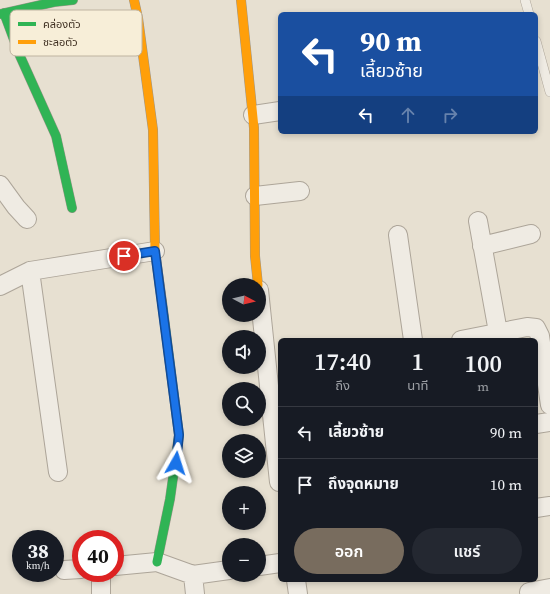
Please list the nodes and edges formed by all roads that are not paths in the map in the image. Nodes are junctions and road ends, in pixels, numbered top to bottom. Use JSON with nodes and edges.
{"nodes":[{"id":1,"x":66,"y":0,"type":"edge"},
{"id":2,"x":134,"y":0,"type":"edge"},
{"id":3,"x":242,"y":0,"type":"edge"},
{"id":4,"x":525,"y":0,"type":"edge"},
{"id":5,"x":20,"y":10,"type":"edge"},
{"id":6,"x":136,"y":10,"type":"edge"},
{"id":7,"x":528,"y":12,"type":"edge"},
{"id":8,"x":2,"y":14,"type":"edge"},
{"id":9,"x":10,"y":33,"type":"edge"},
{"id":10,"x":142,"y":48,"type":"edge"},
{"id":11,"x":538,"y":48,"type":"edge"},
{"id":12,"x":20,"y":56,"type":"edge"},
{"id":13,"x":550,"y":92,"type":"edge"},
{"id":14,"x":278,"y":111,"type":"edge"},
{"id":15,"x":253,"y":115,"type":"junction"},
{"id":16,"x":0,"y":185,"type":"edge"},
{"id":17,"x":300,"y":191,"type":"dead end"},
{"id":18,"x":255,"y":196,"type":"junction"},
{"id":19,"x":72,"y":208,"type":"dead end"},
{"id":20,"x":27,"y":218,"type":"dead end"},
{"id":21,"x":478,"y":221,"type":"dead end"},
{"id":22,"x":531,"y":234,"type":"dead end"},
{"id":23,"x":398,"y":235,"type":"dead end"},
{"id":24,"x":482,"y":246,"type":"junction"},
{"id":25,"x":155,"y":251,"type":"junction"},
{"id":26,"x":30,"y":271,"type":"junction"},
{"id":27,"x":257,"y":278,"type":"edge"},
{"id":28,"x":0,"y":286,"type":"edge"},
{"id":29,"x":265,"y":322,"type":"edge"},
{"id":30,"x":498,"y":332,"type":"junction"},
{"id":31,"x":413,"y":338,"type":"edge"},
{"id":32,"x":470,"y":338,"type":"edge"},
{"id":33,"x":274,"y":371,"type":"edge"},
{"id":34,"x":550,"y":405,"type":"edge"},
{"id":35,"x":550,"y":422,"type":"edge"},
{"id":36,"x":538,"y":424,"type":"edge"},
{"id":37,"x":278,"y":460,"type":"edge"},
{"id":38,"x":58,"y":472,"type":"dead end"},
{"id":39,"x":550,"y":506,"type":"edge"},
{"id":40,"x":538,"y":508,"type":"edge"},
{"id":41,"x":157,"y":562,"type":"junction"},
{"id":42,"x":278,"y":563,"type":"edge"},
{"id":43,"x":124,"y":565,"type":"edge"},
{"id":44,"x":266,"y":565,"type":"edge"},
{"id":45,"x":222,"y":571,"type":"edge"},
{"id":46,"x":193,"y":575,"type":"junction"},
{"id":47,"x":101,"y":582,"type":"edge"},
{"id":48,"x":296,"y":582,"type":"edge"},
{"id":49,"x":550,"y":588,"type":"edge"},
{"id":50,"x":529,"y":592,"type":"dead end"},
{"id":51,"x":101,"y":594,"type":"edge"},
{"id":52,"x":195,"y":594,"type":"edge"},
{"id":53,"x":298,"y":594,"type":"edge"}],
"edges":[{"from":1,"to":5,"type":"street"},
{"from":2,"to":6,"type":"street"},
{"from":3,"to":15,"type":"street"},
{"from":4,"to":7,"type":"lane"},
{"from":8,"to":9,"type":"street"},
{"from":10,"to":25,"type":"street"},
{"from":11,"to":13,"type":"lane"},
{"from":12,"to":19,"type":"street"},
{"from":14,"to":15,"type":"street"},
{"from":15,"to":18,"type":"street"},
{"from":16,"to":20,"type":"street"},
{"from":17,"to":18,"type":"street"},
{"from":18,"to":27,"type":"street"},
{"from":21,"to":24,"type":"street"},
{"from":22,"to":24,"type":"street"},
{"from":23,"to":31,"type":"street"},
{"from":24,"to":30,"type":"street"},
{"from":25,"to":26,"type":"street"},
{"from":25,"to":41,"type":"street"},
{"from":26,"to":28,"type":"street"},
{"from":26,"to":38,"type":"street"},
{"from":29,"to":33,"type":"street"},
{"from":30,"to":32,"type":"street"},
{"from":30,"to":34,"type":"street"},
{"from":33,"to":37,"type":"street"},
{"from":35,"to":36,"type":"street"},
{"from":39,"to":40,"type":"street"},
{"from":41,"to":43,"type":"street"},
{"from":41,"to":46,"type":"street"},
{"from":42,"to":44,"type":"street"},
{"from":45,"to":46,"type":"street"},
{"from":46,"to":52,"type":"street"},
{"from":47,"to":51,"type":"street"},
{"from":48,"to":53,"type":"street"},
{"from":49,"to":50,"type":"street"}]}
